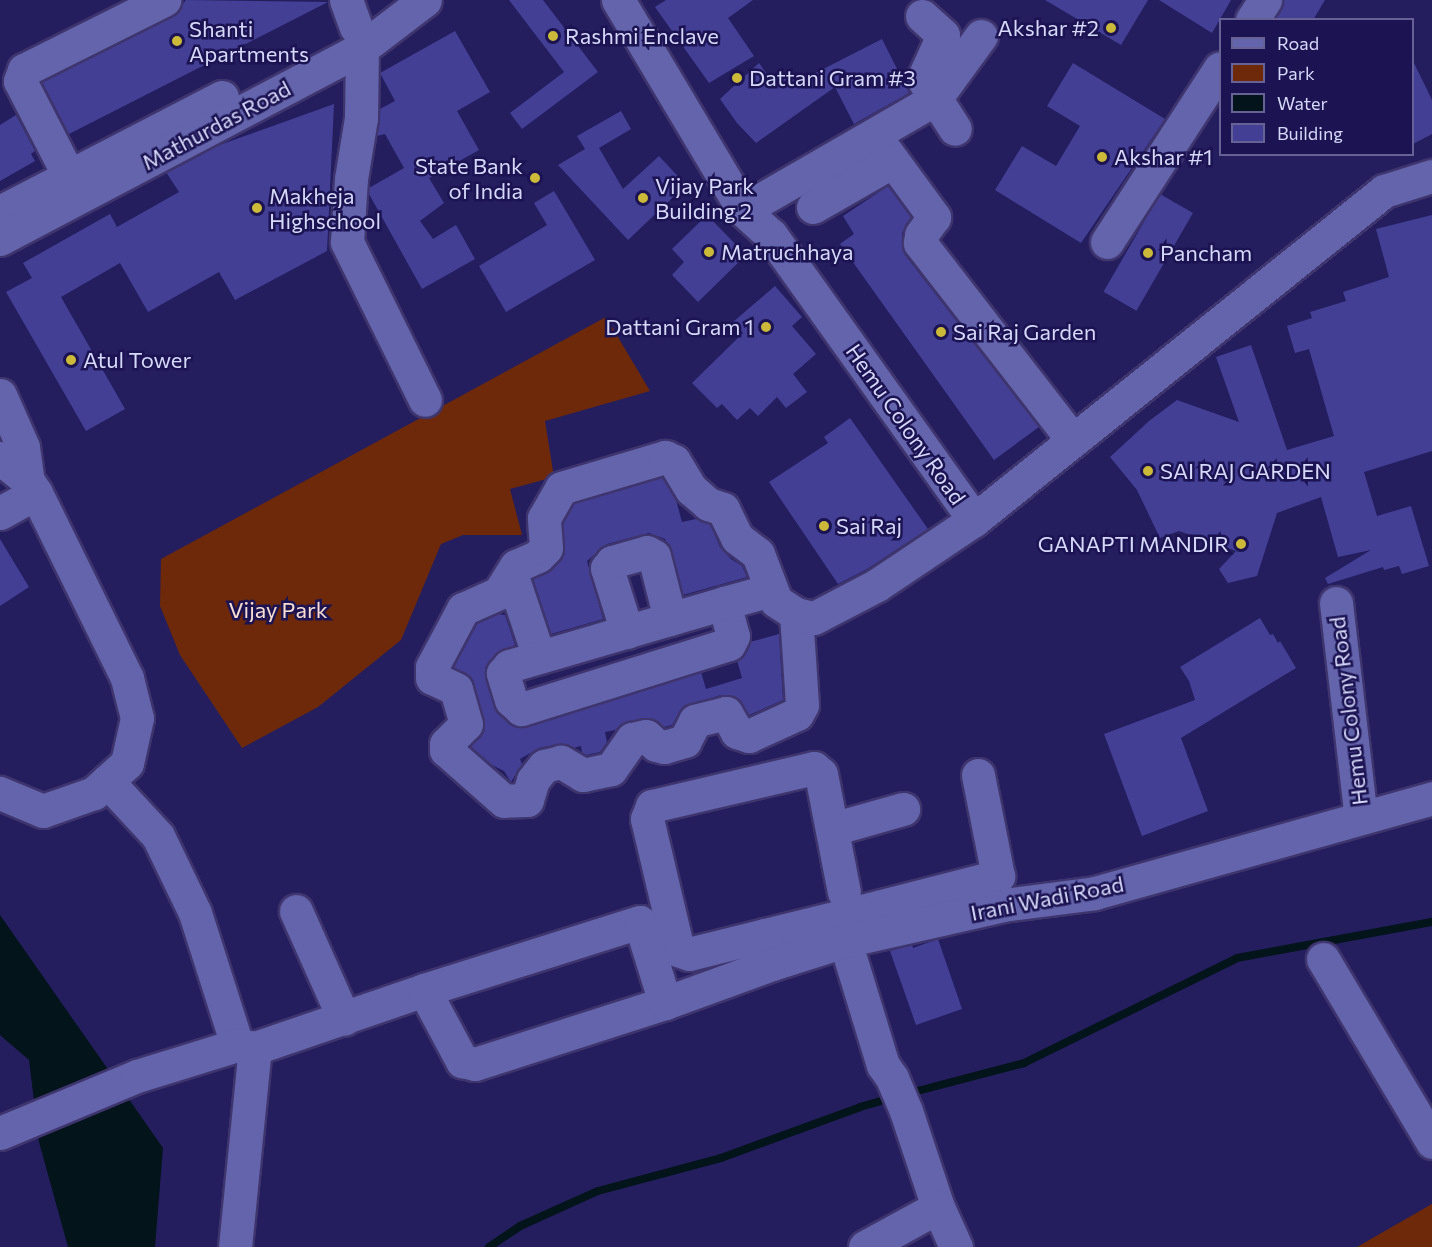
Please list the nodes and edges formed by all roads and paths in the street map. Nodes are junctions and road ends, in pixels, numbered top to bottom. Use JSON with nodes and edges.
{"nodes":[{"id":1,"x":164,"y":0,"type":"edge"},
{"id":2,"x":392,"y":0,"type":"edge"},
{"id":3,"x":425,"y":0,"type":"edge"},
{"id":4,"x":618,"y":0,"type":"edge"},
{"id":5,"x":1265,"y":0,"type":"edge"},
{"id":6,"x":922,"y":16,"type":"dead end"},
{"id":7,"x":1253,"y":18,"type":"edge"},
{"id":8,"x":354,"y":25,"type":"edge"},
{"id":9,"x":981,"y":36,"type":"dead end"},
{"id":10,"x":1219,"y":71,"type":"edge"},
{"id":11,"x":935,"y":99,"type":"junction"},
{"id":12,"x":955,"y":129,"type":"dead end"},
{"id":13,"x":874,"y":135,"type":"junction"},
{"id":14,"x":893,"y":161,"type":"junction"},
{"id":15,"x":69,"y":176,"type":"junction"},
{"id":16,"x":1432,"y":176,"type":"edge"},
{"id":17,"x":813,"y":207,"type":"dead end"},
{"id":18,"x":743,"y":210,"type":"junction"},
{"id":19,"x":0,"y":212,"type":"edge"},
{"id":20,"x":0,"y":239,"type":"edge"},
{"id":21,"x":1107,"y":242,"type":"dead end"},
{"id":22,"x":0,"y":395,"type":"edge"},
{"id":23,"x":425,"y":400,"type":"dead end"},
{"id":24,"x":1073,"y":440,"type":"junction"},
{"id":25,"x":0,"y":458,"type":"edge"},
{"id":26,"x":32,"y":487,"type":"junction"},
{"id":27,"x":0,"y":513,"type":"edge"},
{"id":28,"x":974,"y":520,"type":"junction"},
{"id":29,"x":512,"y":576,"type":"junction"},
{"id":30,"x":771,"y":590,"type":"junction"},
{"id":31,"x":724,"y":603,"type":"junction"},
{"id":32,"x":1335,"y":603,"type":"dead end"},
{"id":33,"x":796,"y":614,"type":"junction"},
{"id":34,"x":670,"y":619,"type":"junction"},
{"id":35,"x":627,"y":632,"type":"junction"},
{"id":36,"x":539,"y":657,"type":"junction"},
{"id":37,"x":978,"y":774,"type":"dead end"},
{"id":38,"x":107,"y":780,"type":"junction"},
{"id":39,"x":0,"y":793,"type":"edge"},
{"id":40,"x":1432,"y":798,"type":"edge"},
{"id":41,"x":903,"y":809,"type":"dead end"},
{"id":42,"x":1361,"y":818,"type":"junction"},
{"id":43,"x":832,"y":829,"type":"junction"},
{"id":44,"x":1001,"y":890,"type":"junction"},
{"id":45,"x":296,"y":911,"type":"dead end"},
{"id":46,"x":852,"y":920,"type":"junction"},
{"id":47,"x":769,"y":949,"type":"junction"},
{"id":48,"x":1323,"y":959,"type":"dead end"},
{"id":49,"x":424,"y":990,"type":"junction"},
{"id":50,"x":665,"y":1003,"type":"junction"},
{"id":51,"x":344,"y":1019,"type":"junction"},
{"id":52,"x":246,"y":1047,"type":"junction"},
{"id":53,"x":7,"y":1130,"type":"edge"},
{"id":54,"x":1432,"y":1142,"type":"edge"},
{"id":55,"x":938,"y":1207,"type":"junction"},
{"id":56,"x":235,"y":1247,"type":"edge"},
{"id":57,"x":865,"y":1247,"type":"edge"},
{"id":58,"x":956,"y":1247,"type":"edge"}],
"edges":[{"from":1,"to":15,"type":"street"},
{"from":2,"to":8,"type":"street"},
{"from":3,"to":8,"type":"street","name":"Mathurdas Road"},
{"from":4,"to":18,"type":"street","name":"Hemu Colony Road"},
{"from":5,"to":7,"type":"street"},
{"from":6,"to":11,"type":"street"},
{"from":8,"to":15,"type":"street"},
{"from":8,"to":20,"type":"street","name":"Mathurdas Road"},
{"from":8,"to":23,"type":"street"},
{"from":9,"to":11,"type":"street"},
{"from":10,"to":21,"type":"street"},
{"from":11,"to":12,"type":"street"},
{"from":11,"to":13,"type":"street"},
{"from":13,"to":14,"type":"street"},
{"from":13,"to":18,"type":"street"},
{"from":14,"to":17,"type":"street"},
{"from":14,"to":24,"type":"street"},
{"from":15,"to":19,"type":"street"},
{"from":16,"to":24,"type":"street","name":"Hemu Colony Road"},
{"from":18,"to":28,"type":"street","name":"Hemu Colony Road"},
{"from":22,"to":26,"type":"street"},
{"from":24,"to":28,"type":"street","name":"Hemu Colony Road"},
{"from":25,"to":26,"type":"street"},
{"from":26,"to":27,"type":"street"},
{"from":26,"to":38,"type":"street"},
{"from":28,"to":33,"type":"street"},
{"from":29,"to":30,"type":"street"},
{"from":29,"to":33,"type":"street"},
{"from":29,"to":36,"type":"street"},
{"from":30,"to":31,"type":"street"},
{"from":30,"to":33,"type":"street"},
{"from":31,"to":34,"type":"street"},
{"from":31,"to":36,"type":"street"},
{"from":32,"to":42,"type":"street","name":"Hemu Colony Road"},
{"from":34,"to":35,"type":"street"},
{"from":34,"to":35,"type":"street"},
{"from":35,"to":36,"type":"street"},
{"from":37,"to":44,"type":"street"},
{"from":38,"to":39,"type":"street"},
{"from":38,"to":52,"type":"street"},
{"from":40,"to":42,"type":"street","name":"Irani Wadi Road"},
{"from":41,"to":43,"type":"street"},
{"from":42,"to":44,"type":"street","name":"Irani Wadi Road"},
{"from":43,"to":46,"type":"street"},
{"from":43,"to":47,"type":"street"},
{"from":44,"to":46,"type":"street","name":"Irani Wadi Road"},
{"from":45,"to":51,"type":"street"},
{"from":46,"to":47,"type":"street","name":"Irani Wadi Road"},
{"from":46,"to":55,"type":"street"},
{"from":47,"to":50,"type":"street","name":"Irani Wadi Road"},
{"from":48,"to":54,"type":"street"},
{"from":49,"to":50,"type":"street","name":"Irani Wadi Road"},
{"from":49,"to":50,"type":"street"},
{"from":49,"to":51,"type":"street"},
{"from":51,"to":52,"type":"street"},
{"from":52,"to":53,"type":"street"},
{"from":52,"to":56,"type":"street"},
{"from":55,"to":57,"type":"street"},
{"from":55,"to":58,"type":"street"}]}
